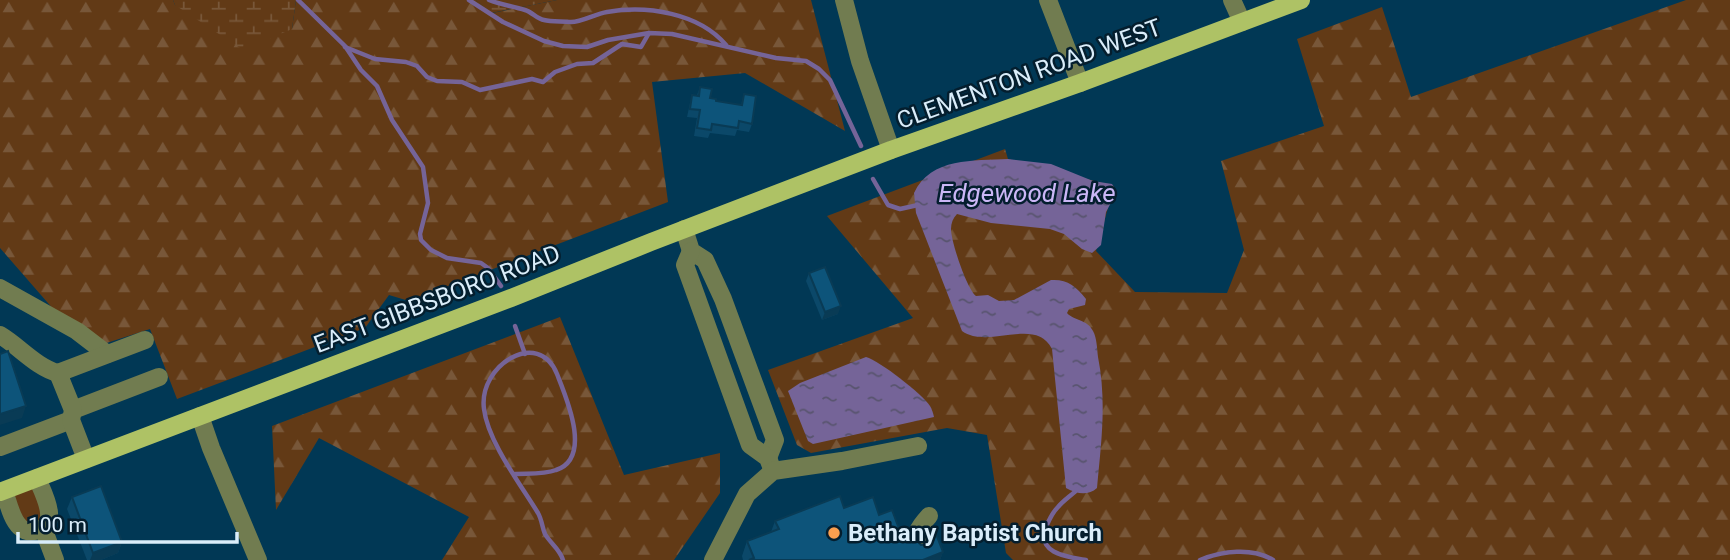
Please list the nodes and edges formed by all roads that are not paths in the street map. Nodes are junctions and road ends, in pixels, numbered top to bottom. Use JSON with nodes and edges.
{"nodes":[{"id":1,"x":844,"y":0,"type":"edge"},
{"id":2,"x":1048,"y":0,"type":"edge"},
{"id":3,"x":1233,"y":0,"type":"edge"},
{"id":4,"x":1301,"y":0,"type":"edge"},
{"id":5,"x":1242,"y":23,"type":"junction"},
{"id":6,"x":1080,"y":83,"type":"junction"},
{"id":7,"x":891,"y":150,"type":"junction"},
{"id":8,"x":684,"y":229,"type":"junction"},
{"id":9,"x":691,"y":251,"type":"junction"},
{"id":10,"x":0,"y":288,"type":"edge"},
{"id":11,"x":723,"y":299,"type":"junction"},
{"id":12,"x":698,"y":308,"type":"junction"},
{"id":13,"x":0,"y":335,"type":"edge"},
{"id":14,"x":145,"y":340,"type":"dead end"},
{"id":15,"x":107,"y":354,"type":"junction"},
{"id":16,"x":749,"y":365,"type":"junction"},
{"id":17,"x":58,"y":373,"type":"junction"},
{"id":18,"x":723,"y":373,"type":"junction"},
{"id":19,"x":159,"y":377,"type":"dead end"},
{"id":20,"x":72,"y":415,"type":"junction"},
{"id":21,"x":200,"y":416,"type":"junction"},
{"id":22,"x":918,"y":446,"type":"dead end"},
{"id":23,"x":0,"y":447,"type":"edge"},
{"id":24,"x":86,"y":460,"type":"junction"},
{"id":25,"x":771,"y":465,"type":"junction"},
{"id":26,"x":37,"y":478,"type":"junction"},
{"id":27,"x":2,"y":492,"type":"edge"},
{"id":28,"x":929,"y":516,"type":"dead end"},
{"id":29,"x":43,"y":528,"type":"junction"},
{"id":30,"x":919,"y":549,"type":"edge"},
{"id":31,"x":55,"y":560,"type":"edge"},
{"id":32,"x":258,"y":560,"type":"edge"},
{"id":33,"x":713,"y":560,"type":"edge"}],
"edges":[{"from":1,"to":7,"type":"street"},
{"from":2,"to":6,"type":"street"},
{"from":3,"to":5,"type":"street"},
{"from":4,"to":5,"type":"main road","name":"CLEMENTON ROAD WEST"},
{"from":5,"to":6,"type":"main road","name":"CLEMENTON ROAD WEST"},
{"from":6,"to":7,"type":"main road","name":"CLEMENTON ROAD WEST"},
{"from":7,"to":8,"type":"main road","name":"EAST GIBBSBORO ROAD"},
{"from":8,"to":9,"type":"street"},
{"from":8,"to":21,"type":"main road","name":"EAST GIBBSBORO ROAD"},
{"from":9,"to":11,"type":"street"},
{"from":9,"to":12,"type":"street"},
{"from":10,"to":15,"type":"street"},
{"from":11,"to":12,"type":"street"},
{"from":11,"to":16,"type":"street"},
{"from":12,"to":18,"type":"street"},
{"from":13,"to":17,"type":"street"},
{"from":14,"to":15,"type":"street"},
{"from":15,"to":17,"type":"street"},
{"from":16,"to":18,"type":"street"},
{"from":16,"to":25,"type":"street"},
{"from":17,"to":20,"type":"street"},
{"from":18,"to":25,"type":"street"},
{"from":19,"to":20,"type":"street"},
{"from":20,"to":23,"type":"street"},
{"from":20,"to":24,"type":"street"},
{"from":21,"to":24,"type":"main road","name":"EAST GIBBSBORO ROAD"},
{"from":21,"to":32,"type":"street"},
{"from":22,"to":25,"type":"street"},
{"from":24,"to":26,"type":"main road","name":"EAST GIBBSBORO ROAD"},
{"from":25,"to":33,"type":"street"},
{"from":26,"to":27,"type":"main road","name":"EAST GIBBSBORO ROAD"},
{"from":26,"to":29,"type":"street"},
{"from":27,"to":29,"type":"street"},
{"from":28,"to":30,"type":"street"},
{"from":29,"to":31,"type":"street"}]}
